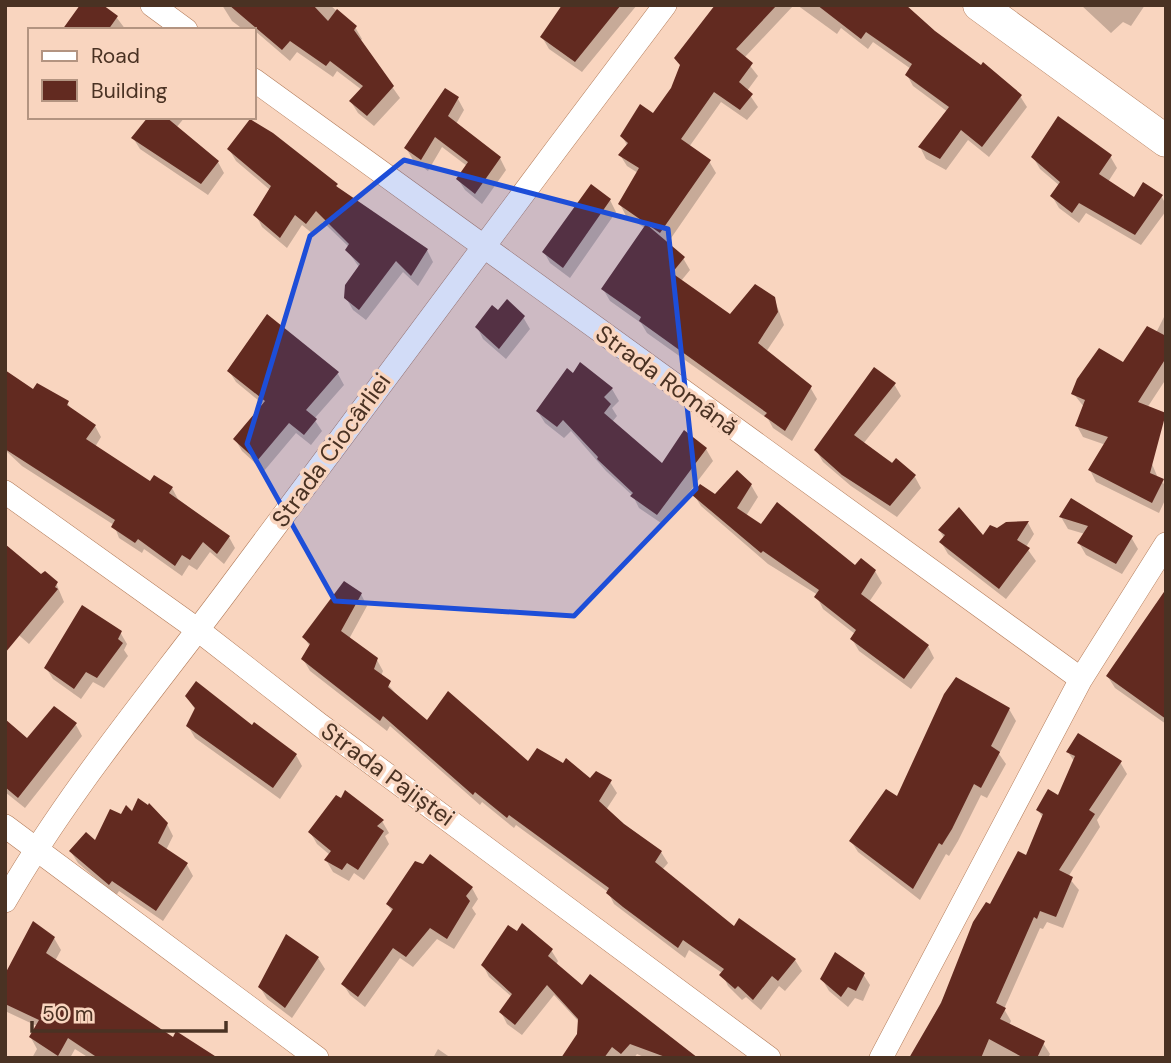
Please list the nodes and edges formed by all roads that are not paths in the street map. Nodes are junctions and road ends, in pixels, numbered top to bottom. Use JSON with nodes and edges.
{"nodes":[{"id":1,"x":152,"y":5,"type":"edge"},
{"id":2,"x":665,"y":5,"type":"edge"},
{"id":3,"x":979,"y":5,"type":"edge"},
{"id":4,"x":183,"y":28,"type":"edge"},
{"id":5,"x":256,"y":81,"type":"edge"},
{"id":6,"x":1166,"y":141,"type":"edge"},
{"id":7,"x":481,"y":247,"type":"junction"},
{"id":8,"x":5,"y":492,"type":"edge"},
{"id":9,"x":1166,"y":544,"type":"edge"},
{"id":10,"x":198,"y":630,"type":"junction"},
{"id":11,"x":1081,"y":680,"type":"junction"},
{"id":12,"x":5,"y":826,"type":"edge"},
{"id":13,"x":35,"y":849,"type":"junction"},
{"id":14,"x":5,"y":901,"type":"edge"},
{"id":15,"x":317,"y":1058,"type":"edge"},
{"id":16,"x":769,"y":1058,"type":"edge"},
{"id":17,"x":881,"y":1058,"type":"edge"}],
"edges":[{"from":1,"to":4,"type":"street"},
{"from":2,"to":7,"type":"street","name":"Strada Ciocârliei"},
{"from":3,"to":6,"type":"main road"},
{"from":5,"to":7,"type":"street","name":"Strada Română"},
{"from":7,"to":10,"type":"street","name":"Strada Ciocârliei"},
{"from":7,"to":11,"type":"street","name":"Strada Română"},
{"from":8,"to":10,"type":"street","name":"Strada Pajiștei"},
{"from":9,"to":11,"type":"street"},
{"from":10,"to":13,"type":"street","name":"Strada Ciocârliei"},
{"from":10,"to":16,"type":"street","name":"Strada Pajiștei"},
{"from":11,"to":17,"type":"street"},
{"from":12,"to":13,"type":"street"},
{"from":13,"to":14,"type":"street","name":"Strada Ciocârliei"},
{"from":13,"to":15,"type":"street"}]}
